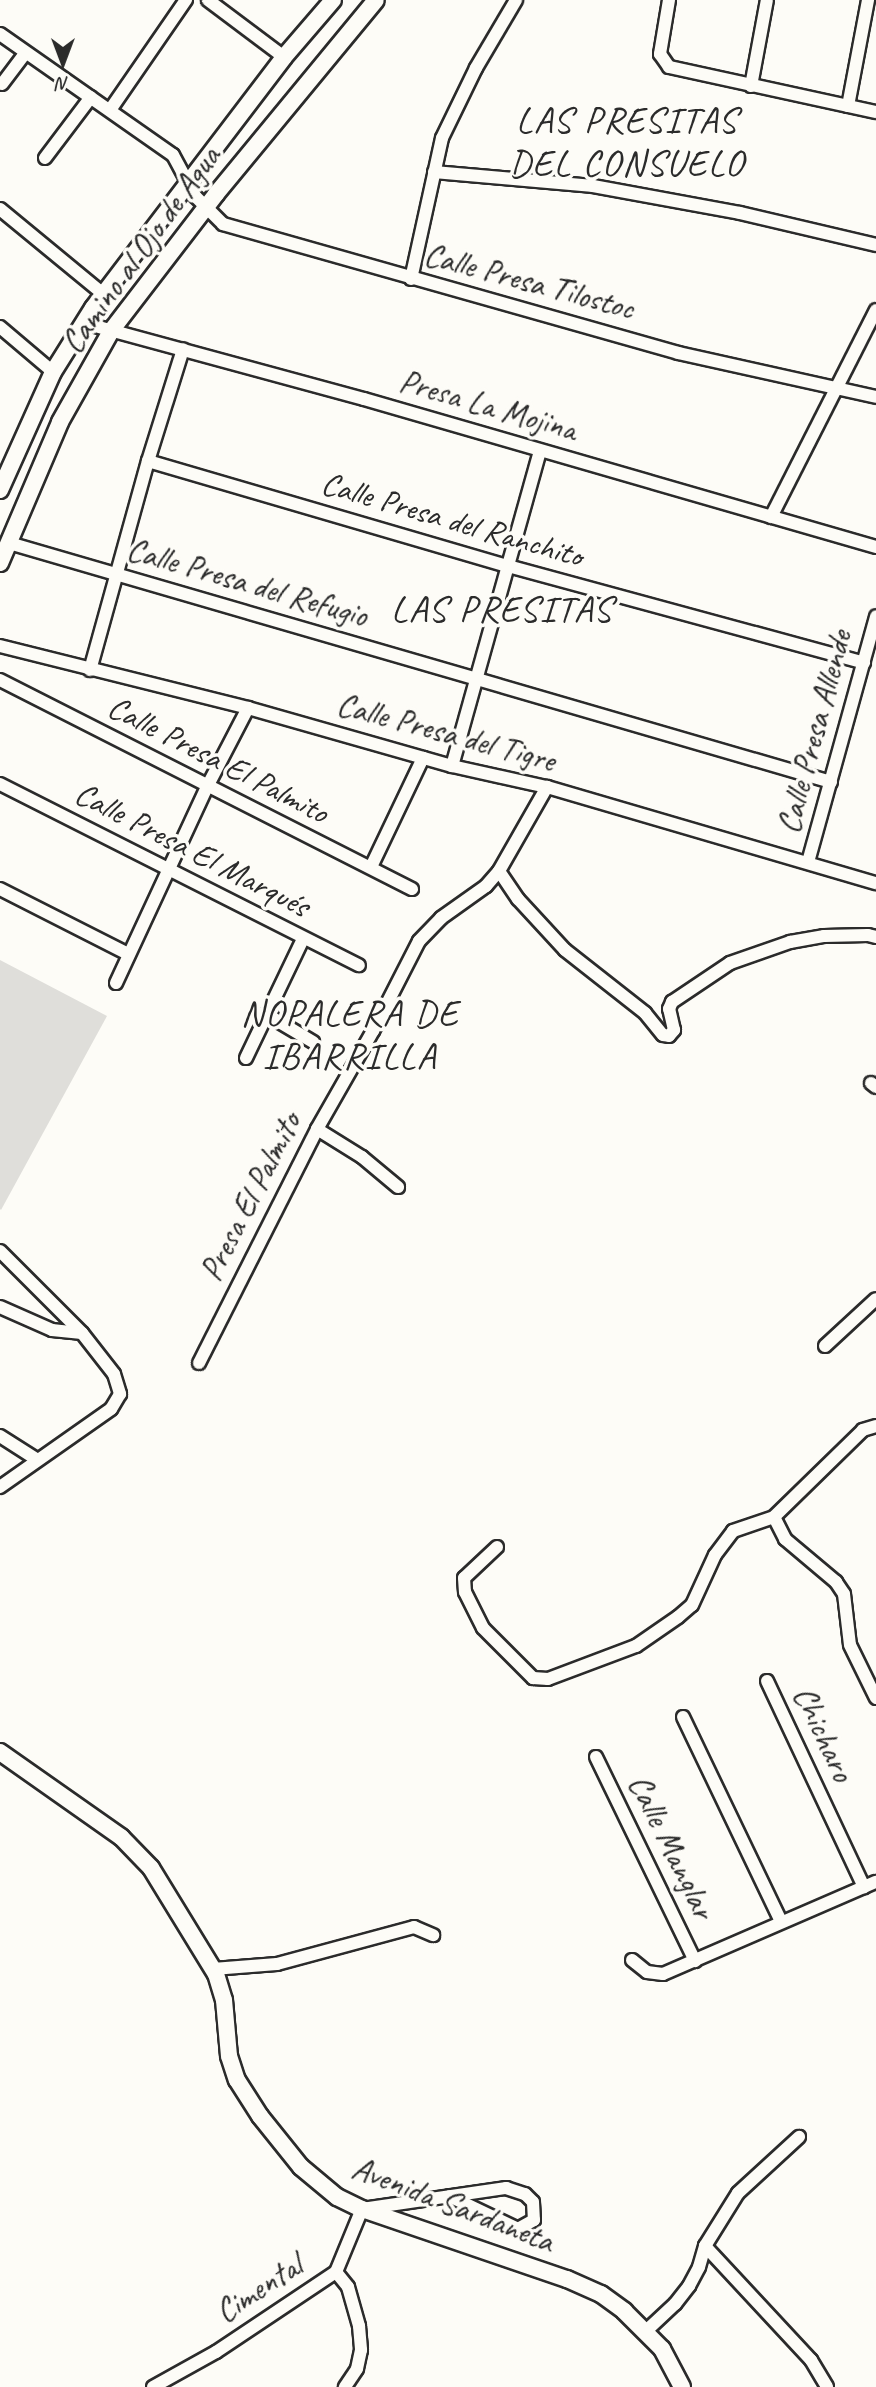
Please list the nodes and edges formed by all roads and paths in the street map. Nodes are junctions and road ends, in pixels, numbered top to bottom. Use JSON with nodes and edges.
{"nodes":[{"id":1,"x":186,"y":0,"type":"edge"},
{"id":2,"x":208,"y":0,"type":"edge"},
{"id":3,"x":333,"y":0,"type":"edge"},
{"id":4,"x":376,"y":0,"type":"edge"},
{"id":5,"x":516,"y":0,"type":"edge"},
{"id":6,"x":669,"y":0,"type":"edge"},
{"id":7,"x":767,"y":0,"type":"edge"},
{"id":8,"x":868,"y":0,"type":"edge"},
{"id":9,"x":0,"y":34,"type":"edge"},
{"id":10,"x":25,"y":53,"type":"junction"},
{"id":11,"x":284,"y":57,"type":"junction"},
{"id":12,"x":2,"y":84,"type":"dead end"},
{"id":13,"x":751,"y":86,"type":"junction"},
{"id":14,"x":91,"y":97,"type":"junction"},
{"id":15,"x":848,"y":106,"type":"junction"},
{"id":16,"x":110,"y":110,"type":"junction"},
{"id":17,"x":876,"y":112,"type":"edge"},
{"id":18,"x":46,"y":158,"type":"dead end"},
{"id":19,"x":434,"y":172,"type":"junction"},
{"id":20,"x":187,"y":182,"type":"junction"},
{"id":21,"x":205,"y":208,"type":"junction"},
{"id":22,"x":0,"y":209,"type":"edge"},
{"id":23,"x":876,"y":245,"type":"edge"},
{"id":24,"x":411,"y":279,"type":"junction"},
{"id":25,"x":103,"y":294,"type":"junction"},
{"id":26,"x":876,"y":310,"type":"edge"},
{"id":27,"x":83,"y":323,"type":"junction"},
{"id":28,"x":0,"y":327,"type":"edge"},
{"id":29,"x":111,"y":331,"type":"junction"},
{"id":30,"x":183,"y":349,"type":"junction"},
{"id":31,"x":53,"y":372,"type":"junction"},
{"id":32,"x":835,"y":389,"type":"junction"},
{"id":33,"x":876,"y":397,"type":"edge"},
{"id":34,"x":540,"y":451,"type":"junction"},
{"id":35,"x":148,"y":461,"type":"junction"},
{"id":36,"x":2,"y":479,"type":"edge"},
{"id":37,"x":771,"y":517,"type":"junction"},
{"id":38,"x":9,"y":543,"type":"junction"},
{"id":39,"x":876,"y":547,"type":"edge"},
{"id":40,"x":0,"y":563,"type":"edge"},
{"id":41,"x":508,"y":566,"type":"junction"},
{"id":42,"x":117,"y":575,"type":"junction"},
{"id":43,"x":876,"y":616,"type":"edge"},
{"id":44,"x":0,"y":646,"type":"edge"},
{"id":45,"x":864,"y":663,"type":"junction"},
{"id":46,"x":90,"y":670,"type":"junction"},
{"id":47,"x":477,"y":678,"type":"junction"},
{"id":48,"x":0,"y":680,"type":"edge"},
{"id":49,"x":248,"y":708,"type":"junction"},
{"id":50,"x":423,"y":758,"type":"junction"},
{"id":51,"x":452,"y":766,"type":"junction"},
{"id":52,"x":831,"y":782,"type":"junction"},
{"id":53,"x":0,"y":784,"type":"edge"},
{"id":54,"x":207,"y":787,"type":"junction"},
{"id":55,"x":547,"y":787,"type":"junction"},
{"id":56,"x":808,"y":862,"type":"junction"},
{"id":57,"x":371,"y":867,"type":"junction"},
{"id":58,"x":168,"y":870,"type":"junction"},
{"id":59,"x":499,"y":872,"type":"junction"},
{"id":60,"x":876,"y":883,"type":"edge"},
{"id":61,"x":412,"y":888,"type":"dead end"},
{"id":62,"x":0,"y":889,"type":"edge"},
{"id":63,"x":876,"y":937,"type":"edge"},
{"id":64,"x":303,"y":939,"type":"junction"},
{"id":65,"x":128,"y":954,"type":"junction"},
{"id":66,"x":359,"y":965,"type":"dead end"},
{"id":67,"x":116,"y":983,"type":"dead end"},
{"id":68,"x":266,"y":1014,"type":"junction"},
{"id":69,"x":313,"y":1042,"type":"dead end"},
{"id":70,"x":246,"y":1058,"type":"dead end"},
{"id":71,"x":317,"y":1129,"type":"junction"},
{"id":72,"x":398,"y":1187,"type":"dead end"},
{"id":73,"x":0,"y":1251,"type":"edge"},
{"id":74,"x":876,"y":1299,"type":"edge"},
{"id":75,"x":0,"y":1307,"type":"edge"},
{"id":76,"x":82,"y":1333,"type":"junction"},
{"id":77,"x":825,"y":1346,"type":"dead end"},
{"id":78,"x":199,"y":1363,"type":"dead end"},
{"id":79,"x":876,"y":1426,"type":"edge"},
{"id":80,"x":0,"y":1436,"type":"edge"},
{"id":81,"x":36,"y":1459,"type":"junction"},
{"id":82,"x":0,"y":1487,"type":"edge"},
{"id":83,"x":774,"y":1517,"type":"junction"},
{"id":84,"x":497,"y":1547,"type":"dead end"},
{"id":85,"x":767,"y":1681,"type":"dead end"},
{"id":86,"x":876,"y":1698,"type":"edge"},
{"id":87,"x":683,"y":1717,"type":"dead end"},
{"id":88,"x":0,"y":1752,"type":"edge"},
{"id":89,"x":596,"y":1757,"type":"dead end"},
{"id":90,"x":870,"y":1884,"type":"edge"},
{"id":91,"x":781,"y":1922,"type":"junction"},
{"id":92,"x":433,"y":1935,"type":"dead end"},
{"id":93,"x":632,"y":1960,"type":"dead end"},
{"id":94,"x":695,"y":1961,"type":"junction"},
{"id":95,"x":213,"y":1969,"type":"junction"},
{"id":96,"x":799,"y":2137,"type":"dead end"},
{"id":97,"x":449,"y":2196,"type":"junction"},
{"id":98,"x":362,"y":2209,"type":"junction"},
{"id":99,"x":705,"y":2246,"type":"junction"},
{"id":100,"x":336,"y":2272,"type":"junction"},
{"id":101,"x":646,"y":2331,"type":"junction"},
{"id":102,"x":153,"y":2387,"type":"edge"},
{"id":103,"x":345,"y":2387,"type":"edge"},
{"id":104,"x":682,"y":2387,"type":"edge"},
{"id":105,"x":828,"y":2387,"type":"edge"}],
"edges":[{"from":1,"to":16,"type":"street"},
{"from":2,"to":11,"type":"street"},
{"from":3,"to":11,"type":"street","name":"Camino al Ojo de Agua"},
{"from":4,"to":21,"type":"street","name":"Camino al Ojo de Agua"},
{"from":5,"to":19,"type":"street"},
{"from":6,"to":13,"type":"street"},
{"from":7,"to":13,"type":"street"},
{"from":8,"to":15,"type":"street"},
{"from":9,"to":10,"type":"street","name":"Calle Presa Tilostoc"},
{"from":10,"to":12,"type":"street"},
{"from":10,"to":14,"type":"street","name":"Calle Presa Tilostoc"},
{"from":11,"to":20,"type":"street","name":"Camino al Ojo de Agua"},
{"from":13,"to":15,"type":"street"},
{"from":14,"to":16,"type":"street","name":"Calle Presa Tilostoc"},
{"from":14,"to":18,"type":"street"},
{"from":15,"to":17,"type":"street"},
{"from":16,"to":20,"type":"street","name":"Calle Presa Tilostoc"},
{"from":19,"to":23,"type":"street"},
{"from":19,"to":24,"type":"street"},
{"from":20,"to":21,"type":"street","name":"Calle Presa Tilostoc"},
{"from":20,"to":25,"type":"street","name":"Camino al Ojo de Agua"},
{"from":21,"to":24,"type":"street","name":"Calle Presa Tilostoc"},
{"from":21,"to":29,"type":"street","name":"Camino al Ojo de Agua"},
{"from":22,"to":25,"type":"street"},
{"from":24,"to":32,"type":"street","name":"Calle Presa Tilostoc"},
{"from":25,"to":27,"type":"street","name":"Camino al Ojo de Agua"},
{"from":26,"to":32,"type":"street"},
{"from":27,"to":29,"type":"street","name":"Presa La Mojina"},
{"from":27,"to":31,"type":"street","name":"Camino al Ojo de Agua"},
{"from":28,"to":31,"type":"street"},
{"from":29,"to":30,"type":"street","name":"Presa La Mojina"},
{"from":29,"to":38,"type":"street","name":"Camino al Ojo de Agua"},
{"from":30,"to":34,"type":"street","name":"Presa La Mojina"},
{"from":30,"to":35,"type":"street"},
{"from":31,"to":36,"type":"street","name":"Camino al Ojo de Agua"},
{"from":32,"to":33,"type":"street","name":"Calle Presa Tilostoc"},
{"from":32,"to":37,"type":"street"},
{"from":34,"to":37,"type":"street","name":"Presa La Mojina"},
{"from":34,"to":41,"type":"street"},
{"from":35,"to":41,"type":"street","name":"Calle Presa del Ranchito"},
{"from":35,"to":42,"type":"street"},
{"from":37,"to":39,"type":"street","name":"Presa La Mojina"},
{"from":38,"to":40,"type":"street","name":"Camino al Ojo de Agua"},
{"from":38,"to":42,"type":"street","name":"Calle Presa del Refugio"},
{"from":41,"to":45,"type":"street","name":"Calle Presa del Ranchito"},
{"from":41,"to":47,"type":"street"},
{"from":42,"to":46,"type":"street"},
{"from":42,"to":47,"type":"street","name":"Calle Presa del Refugio"},
{"from":43,"to":45,"type":"street","name":"Calle Presa Allende"},
{"from":44,"to":46,"type":"street","name":"Calle Presa del Tigre"},
{"from":45,"to":52,"type":"street","name":"Calle Presa Allende"},
{"from":46,"to":49,"type":"street","name":"Calle Presa del Tigre"},
{"from":47,"to":51,"type":"street"},
{"from":47,"to":52,"type":"street","name":"Calle Presa del Refugio"},
{"from":48,"to":54,"type":"street","name":"Calle Presa El Palmito"},
{"from":49,"to":50,"type":"street","name":"Calle Presa del Tigre"},
{"from":49,"to":54,"type":"street"},
{"from":50,"to":51,"type":"street","name":"Calle Presa del Tigre"},
{"from":50,"to":57,"type":"street"},
{"from":51,"to":55,"type":"street","name":"Calle Presa del Tigre"},
{"from":52,"to":56,"type":"street","name":"Calle Presa Allende"},
{"from":53,"to":58,"type":"street","name":"Calle Presa El Marqués"},
{"from":54,"to":57,"type":"street","name":"Calle Presa El Palmito"},
{"from":54,"to":58,"type":"street"},
{"from":55,"to":56,"type":"street","name":"Calle Presa del Tigre"},
{"from":55,"to":59,"type":"street","name":"Presa El Palmito"},
{"from":56,"to":60,"type":"street","name":"Calle Presa del Tigre"},
{"from":57,"to":61,"type":"street","name":"Calle Presa El Palmito"},
{"from":58,"to":64,"type":"street","name":"Calle Presa El Marqués"},
{"from":58,"to":65,"type":"street"},
{"from":59,"to":63,"type":"street"},
{"from":59,"to":71,"type":"street","name":"Presa El Palmito"},
{"from":62,"to":65,"type":"street"},
{"from":64,"to":66,"type":"street","name":"Calle Presa El Marqués"},
{"from":64,"to":68,"type":"street"},
{"from":65,"to":67,"type":"street"},
{"from":68,"to":69,"type":"street"},
{"from":68,"to":70,"type":"street"},
{"from":71,"to":72,"type":"street"},
{"from":71,"to":78,"type":"street","name":"Presa El Palmito"},
{"from":73,"to":76,"type":"street"},
{"from":74,"to":77,"type":"street"},
{"from":75,"to":76,"type":"street"},
{"from":76,"to":81,"type":"street"},
{"from":79,"to":83,"type":"street"},
{"from":80,"to":81,"type":"street"},
{"from":81,"to":82,"type":"street"},
{"from":83,"to":84,"type":"street"},
{"from":83,"to":86,"type":"street"},
{"from":85,"to":90,"type":"street","name":"Chicharo"},
{"from":87,"to":91,"type":"street"},
{"from":88,"to":95,"type":"street","name":"Avenida Sardaneta"},
{"from":89,"to":94,"type":"street","name":"Calle Manglar"},
{"from":90,"to":91,"type":"street"},
{"from":91,"to":94,"type":"street"},
{"from":92,"to":95,"type":"street"},
{"from":93,"to":94,"type":"street"},
{"from":95,"to":98,"type":"street","name":"Avenida Sardaneta"},
{"from":96,"to":99,"type":"street"},
{"from":97,"to":97,"type":"street"},
{"from":97,"to":98,"type":"street"},
{"from":98,"to":100,"type":"street","name":"Cimental"},
{"from":98,"to":101,"type":"street","name":"Avenida Sardaneta"},
{"from":99,"to":101,"type":"street"},
{"from":99,"to":105,"type":"street"},
{"from":100,"to":102,"type":"street","name":"Cimental"},
{"from":100,"to":103,"type":"street"},
{"from":101,"to":104,"type":"street","name":"Avenida Sardaneta"}]}
